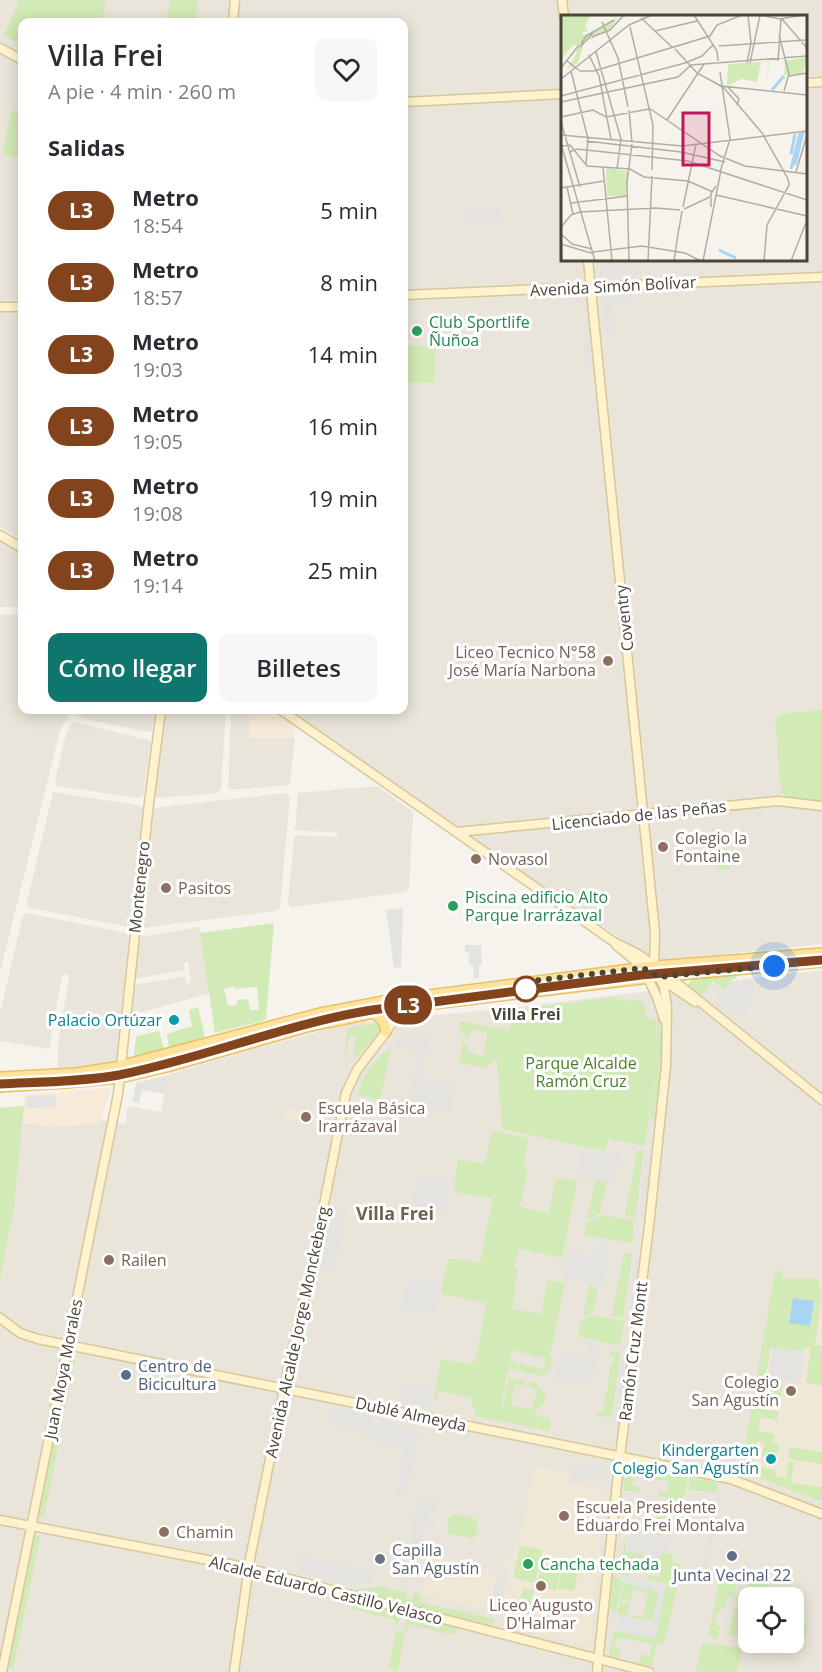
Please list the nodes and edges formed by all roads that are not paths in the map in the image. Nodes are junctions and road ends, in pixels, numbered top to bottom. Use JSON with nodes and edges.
{"nodes":[{"id":1,"x":235,"y":0,"type":"edge"},
{"id":2,"x":562,"y":0,"type":"edge"},
{"id":3,"x":564,"y":15,"type":"edge"},
{"id":4,"x":233,"y":18,"type":"edge"},
{"id":5,"x":0,"y":48,"type":"edge"},
{"id":6,"x":18,"y":58,"type":"edge"},
{"id":7,"x":561,"y":94,"type":"edge"},
{"id":8,"x":408,"y":102,"type":"edge"},
{"id":9,"x":588,"y":261,"type":"edge"},
{"id":10,"x":822,"y":277,"type":"edge"},
{"id":11,"x":591,"y":286,"type":"junction"},
{"id":12,"x":408,"y":295,"type":"edge"},
{"id":13,"x":0,"y":307,"type":"edge"},
{"id":14,"x":18,"y":307,"type":"edge"},
{"id":15,"x":0,"y":535,"type":"edge"},
{"id":16,"x":18,"y":546,"type":"edge"},
{"id":17,"x":161,"y":714,"type":"edge"},
{"id":18,"x":287,"y":714,"type":"edge"},
{"id":19,"x":822,"y":806,"type":"edge"},
{"id":20,"x":644,"y":815,"type":"junction"},
{"id":21,"x":487,"y":830,"type":"junction"},
{"id":22,"x":457,"y":832,"type":"junction"},
{"id":23,"x":480,"y":849,"type":"junction"},
{"id":24,"x":614,"y":942,"type":"junction"},
{"id":25,"x":822,"y":953,"type":"edge"},
{"id":26,"x":820,"y":961,"type":"edge"},
{"id":27,"x":654,"y":966,"type":"junction"},
{"id":28,"x":643,"y":968,"type":"junction"},
{"id":29,"x":658,"y":977,"type":"junction"},
{"id":30,"x":406,"y":998,"type":"junction"},
{"id":31,"x":400,"y":1008,"type":"junction"},
{"id":32,"x":373,"y":1013,"type":"junction"},
{"id":33,"x":386,"y":1032,"type":"junction"},
{"id":34,"x":122,"y":1066,"type":"junction"},
{"id":35,"x":0,"y":1077,"type":"edge"},
{"id":36,"x":120,"y":1078,"type":"junction"},
{"id":37,"x":0,"y":1087,"type":"edge"},
{"id":38,"x":822,"y":1100,"type":"edge"},
{"id":39,"x":0,"y":1318,"type":"edge"},
{"id":40,"x":68,"y":1345,"type":"junction"},
{"id":41,"x":284,"y":1388,"type":"junction"},
{"id":42,"x":620,"y":1456,"type":"junction"},
{"id":43,"x":822,"y":1514,"type":"edge"},
{"id":44,"x":0,"y":1520,"type":"edge"},
{"id":45,"x":32,"y":1524,"type":"junction"},
{"id":46,"x":249,"y":1568,"type":"junction"},
{"id":47,"x":598,"y":1659,"type":"junction"},
{"id":48,"x":2,"y":1672,"type":"edge"},
{"id":49,"x":234,"y":1672,"type":"edge"},
{"id":50,"x":597,"y":1672,"type":"edge"},
{"id":51,"x":649,"y":1672,"type":"edge"}],
"edges":[{"from":1,"to":4,"type":"street"},
{"from":2,"to":3,"type":"street"},
{"from":5,"to":6,"type":"street"},
{"from":7,"to":8,"type":"street"},
{"from":9,"to":11,"type":"street","name":"Coventry"},
{"from":10,"to":11,"type":"street","name":"Avenida Simón Bolívar"},
{"from":11,"to":12,"type":"street","name":"Avenida Simón Bolívar"},
{"from":11,"to":20,"type":"street","name":"Coventry"},
{"from":13,"to":14,"type":"street"},
{"from":15,"to":16,"type":"street"},
{"from":17,"to":34,"type":"street","name":"Montenegro"},
{"from":18,"to":22,"type":"street"},
{"from":19,"to":20,"type":"street","name":"Licenciado de las Peñas"},
{"from":20,"to":21,"type":"street","name":"Licenciado de las Peñas"},
{"from":20,"to":27,"type":"street","name":"Coventry"},
{"from":21,"to":22,"type":"street","name":"Licenciado de las Peñas"},
{"from":21,"to":23,"type":"street"},
{"from":22,"to":23,"type":"street"},
{"from":23,"to":24,"type":"street"},
{"from":24,"to":27,"type":"street"},
{"from":24,"to":28,"type":"street"},
{"from":25,"to":27,"type":"main road"},
{"from":26,"to":29,"type":"main road"},
{"from":27,"to":28,"type":"main road"},
{"from":27,"to":29,"type":"street","name":"Coventry"},
{"from":28,"to":29,"type":"street","name":"Ramón Cruz Montt"},
{"from":28,"to":30,"type":"main road"},
{"from":29,"to":31,"type":"main road"},
{"from":29,"to":38,"type":"street"},
{"from":29,"to":42,"type":"street","name":"Ramón Cruz Montt"},
{"from":30,"to":31,"type":"street","name":"Avenida Alcalde Jorge Monckeberg"},
{"from":30,"to":34,"type":"main road"},
{"from":31,"to":32,"type":"main road"},
{"from":31,"to":33,"type":"street","name":"Avenida Alcalde Jorge Monckeberg"},
{"from":32,"to":33,"type":"main road"},
{"from":32,"to":36,"type":"main road"},
{"from":33,"to":41,"type":"street","name":"Avenida Alcalde Jorge Monckeberg"},
{"from":34,"to":35,"type":"main road"},
{"from":34,"to":36,"type":"street","name":"Juan Moya Morales"},
{"from":36,"to":37,"type":"main road"},
{"from":36,"to":40,"type":"street","name":"Juan Moya Morales"},
{"from":39,"to":40,"type":"street","name":"Dublé Almeyda"},
{"from":40,"to":41,"type":"street","name":"Dublé Almeyda"},
{"from":40,"to":45,"type":"street","name":"Juan Moya Morales"},
{"from":41,"to":42,"type":"street","name":"Dublé Almeyda"},
{"from":41,"to":46,"type":"street","name":"Avenida Alcalde Jorge Monckeberg"},
{"from":42,"to":43,"type":"street","name":"Dublé Almeyda"},
{"from":42,"to":47,"type":"street","name":"Ramón Cruz Montt"},
{"from":44,"to":45,"type":"street","name":"Alcalde Eduardo Castillo Velasco"},
{"from":45,"to":46,"type":"street","name":"Alcalde Eduardo Castillo Velasco"},
{"from":45,"to":48,"type":"street","name":"Juan Moya Morales"},
{"from":46,"to":47,"type":"street","name":"Alcalde Eduardo Castillo Velasco"},
{"from":46,"to":49,"type":"street","name":"Avenida Alcalde Jorge Monckeberg"},
{"from":47,"to":50,"type":"street","name":"Ramón Cruz Montt"},
{"from":47,"to":51,"type":"street","name":"Alcalde Eduardo Castillo Velasco"}]}
